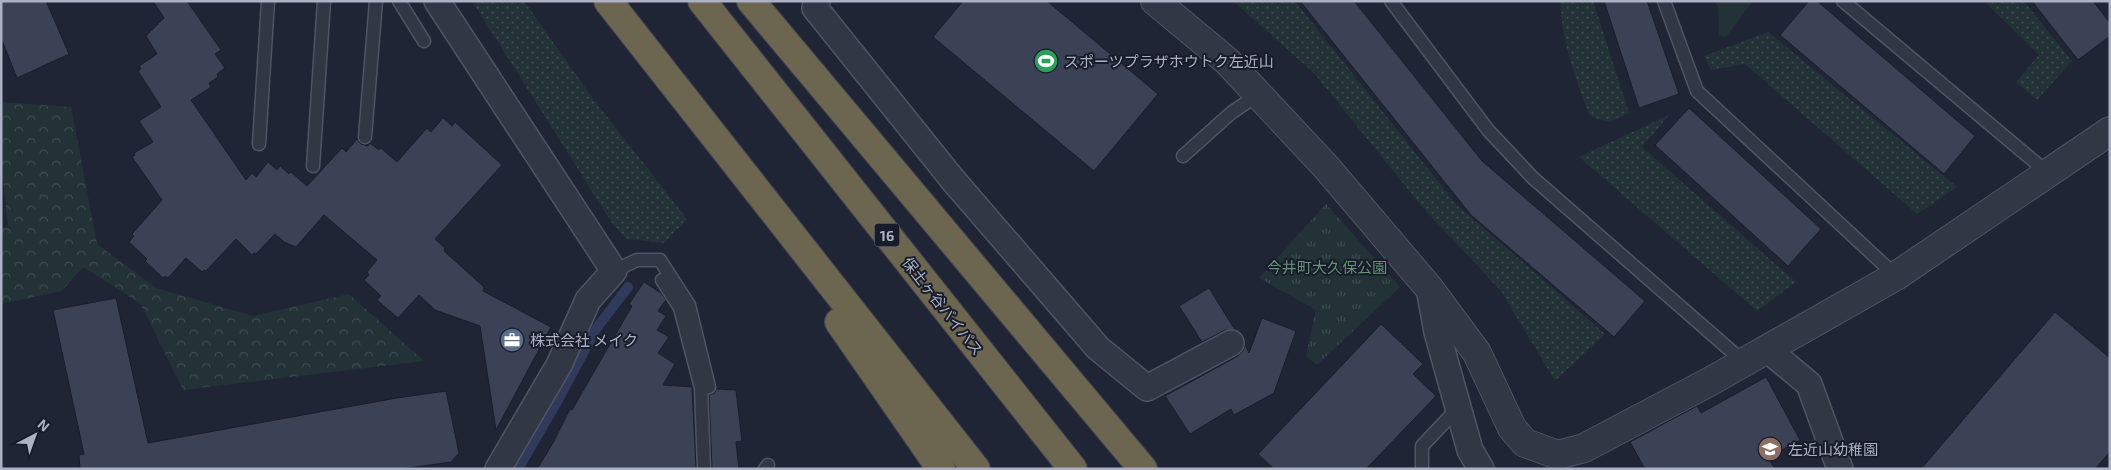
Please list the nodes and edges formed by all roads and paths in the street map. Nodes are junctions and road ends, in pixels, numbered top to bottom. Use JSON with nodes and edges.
{"nodes":[{"id":1,"x":268,"y":1,"type":"edge"},
{"id":2,"x":324,"y":1,"type":"edge"},
{"id":3,"x":376,"y":1,"type":"edge"},
{"id":4,"x":399,"y":1,"type":"edge"},
{"id":5,"x":437,"y":1,"type":"edge"},
{"id":6,"x":608,"y":1,"type":"edge"},
{"id":7,"x":702,"y":1,"type":"edge"},
{"id":8,"x":750,"y":1,"type":"edge"},
{"id":9,"x":817,"y":1,"type":"edge"},
{"id":10,"x":1155,"y":1,"type":"edge"},
{"id":11,"x":1391,"y":1,"type":"edge"},
{"id":12,"x":1664,"y":1,"type":"edge"},
{"id":13,"x":1844,"y":1,"type":"edge"},
{"id":14,"x":424,"y":40,"type":"dead end"},
{"id":15,"x":680,"y":94,"type":"junction"},
{"id":16,"x":1259,"y":94,"type":"junction"},
{"id":17,"x":2110,"y":131,"type":"edge"},
{"id":18,"x":365,"y":137,"type":"dead end"},
{"id":19,"x":259,"y":144,"type":"dead end"},
{"id":20,"x":1183,"y":156,"type":"dead end"},
{"id":21,"x":313,"y":166,"type":"dead end"},
{"id":22,"x":2048,"y":174,"type":"junction"},
{"id":23,"x":614,"y":271,"type":"junction"},
{"id":24,"x":1896,"y":276,"type":"junction"},
{"id":25,"x":662,"y":280,"type":"dead end"},
{"id":26,"x":1429,"y":288,"type":"junction"},
{"id":27,"x":1231,"y":343,"type":"dead end"},
{"id":28,"x":1757,"y":356,"type":"junction"},
{"id":29,"x":701,"y":388,"type":"junction"},
{"id":30,"x":1088,"y":404,"type":"junction"},
{"id":31,"x":1458,"y":408,"type":"junction"},
{"id":32,"x":498,"y":469,"type":"edge"},
{"id":33,"x":704,"y":469,"type":"edge"},
{"id":34,"x":941,"y":469,"type":"edge"},
{"id":35,"x":976,"y":469,"type":"edge"},
{"id":36,"x":1073,"y":469,"type":"edge"},
{"id":37,"x":1138,"y":469,"type":"edge"},
{"id":38,"x":1143,"y":469,"type":"edge"},
{"id":39,"x":1422,"y":469,"type":"edge"},
{"id":40,"x":1481,"y":469,"type":"edge"},
{"id":41,"x":1840,"y":469,"type":"edge"}],
"edges":[{"from":1,"to":19,"type":"lane"},
{"from":2,"to":21,"type":"lane"},
{"from":3,"to":18,"type":"lane"},
{"from":4,"to":14,"type":"lane"},
{"from":5,"to":23,"type":"street"},
{"from":6,"to":15,"type":"highway"},
{"from":7,"to":36,"type":"highway","name":"保土ヶ谷バイパス","number":"16"},
{"from":8,"to":30,"type":"highway"},
{"from":9,"to":27,"type":"street"},
{"from":10,"to":16,"type":"street"},
{"from":11,"to":28,"type":"lane"},
{"from":12,"to":24,"type":"lane"},
{"from":13,"to":22,"type":"lane"},
{"from":15,"to":34,"type":"highway"},
{"from":15,"to":35,"type":"highway"},
{"from":16,"to":20,"type":"lane"},
{"from":16,"to":26,"type":"street"},
{"from":17,"to":22,"type":"street"},
{"from":22,"to":24,"type":"street"},
{"from":23,"to":29,"type":"lane"},
{"from":23,"to":32,"type":"street"},
{"from":24,"to":28,"type":"street"},
{"from":25,"to":29,"type":"lane"},
{"from":26,"to":28,"type":"street"},
{"from":26,"to":31,"type":"street"},
{"from":28,"to":41,"type":"street"},
{"from":29,"to":33,"type":"lane"},
{"from":30,"to":37,"type":"highway"},
{"from":30,"to":38,"type":"highway"},
{"from":31,"to":39,"type":"lane"},
{"from":31,"to":40,"type":"street"}]}
